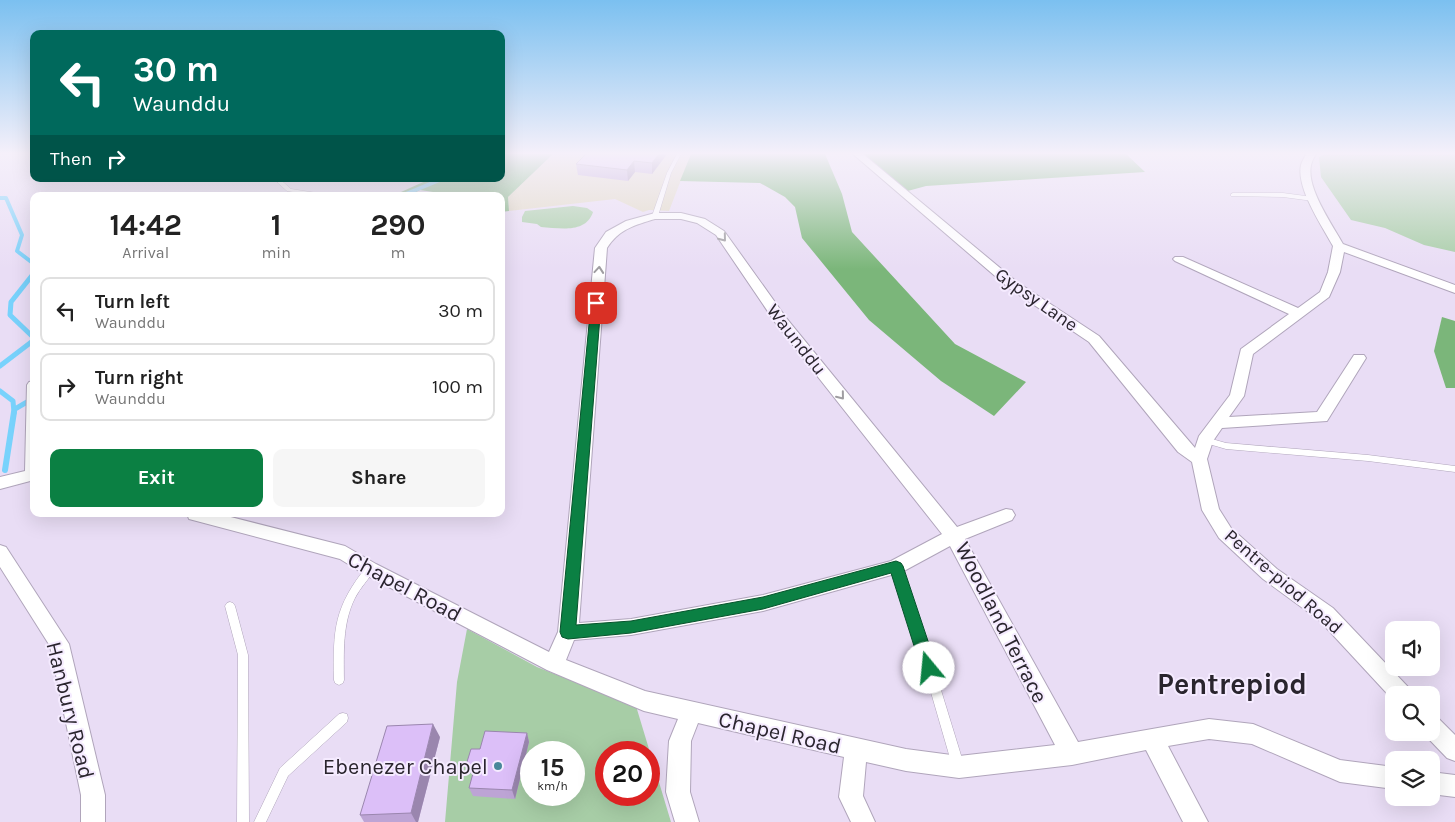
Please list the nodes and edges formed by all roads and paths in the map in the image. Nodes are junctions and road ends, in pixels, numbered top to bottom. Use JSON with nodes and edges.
{"nodes":[{"id":1,"x":663,"y":192,"type":"edge"},
{"id":2,"x":903,"y":192,"type":"edge"},
{"id":3,"x":1311,"y":192,"type":"edge"},
{"id":4,"x":1233,"y":195,"type":"dead end"},
{"id":5,"x":1313,"y":199,"type":"junction"},
{"id":6,"x":655,"y":216,"type":"junction"},
{"id":7,"x":1339,"y":246,"type":"junction"},
{"id":8,"x":1179,"y":259,"type":"dead end"},
{"id":9,"x":1455,"y":289,"type":"edge"},
{"id":10,"x":1298,"y":313,"type":"junction"},
{"id":11,"x":1360,"y":358,"type":"dead end"},
{"id":12,"x":1218,"y":423,"type":"junction"},
{"id":13,"x":1205,"y":440,"type":"junction"},
{"id":14,"x":1201,"y":465,"type":"junction"},
{"id":15,"x":1455,"y":469,"type":"edge"},
{"id":16,"x":30,"y":475,"type":"edge"},
{"id":17,"x":0,"y":483,"type":"edge"},
{"id":18,"x":1006,"y":515,"type":"dead end"},
{"id":19,"x":207,"y":517,"type":"edge"},
{"id":20,"x":954,"y":536,"type":"junction"},
{"id":21,"x":0,"y":552,"type":"edge"},
{"id":22,"x":896,"y":566,"type":"junction"},
{"id":23,"x":370,"y":569,"type":"junction"},
{"id":24,"x":230,"y":606,"type":"dead end"},
{"id":25,"x":568,"y":632,"type":"junction"},
{"id":26,"x":554,"y":664,"type":"junction"},
{"id":27,"x":339,"y":680,"type":"dead end"},
{"id":28,"x":1394,"y":686,"type":"edge"},
{"id":29,"x":692,"y":711,"type":"junction"},
{"id":30,"x":344,"y":718,"type":"dead end"},
{"id":31,"x":1440,"y":735,"type":"edge"},
{"id":32,"x":1152,"y":738,"type":"junction"},
{"id":33,"x":856,"y":750,"type":"junction"},
{"id":34,"x":1455,"y":750,"type":"edge"},
{"id":35,"x":1072,"y":754,"type":"junction"},
{"id":36,"x":959,"y":768,"type":"junction"},
{"id":37,"x":1385,"y":777,"type":"edge"},
{"id":38,"x":1440,"y":784,"type":"edge"},
{"id":39,"x":1455,"y":786,"type":"edge"},
{"id":40,"x":93,"y":822,"type":"edge"},
{"id":41,"x":243,"y":822,"type":"edge"},
{"id":42,"x":260,"y":822,"type":"edge"},
{"id":43,"x":687,"y":822,"type":"edge"},
{"id":44,"x":863,"y":822,"type":"edge"},
{"id":45,"x":1196,"y":822,"type":"edge"}],
"edges":[{"from":1,"to":6,"type":"lane"},
{"from":2,"to":14,"type":"street","name":"Gypsy Lane"},
{"from":3,"to":5,"type":"street"},
{"from":4,"to":5,"type":"lane"},
{"from":5,"to":7,"type":"street"},
{"from":6,"to":20,"type":"street","name":"Waunddu","one_way":true},
{"from":25,"to":6,"type":"street","name":"Waunddu","one_way":true},
{"from":7,"to":9,"type":"street"},
{"from":7,"to":10,"type":"street","name":"Pentre-piod Road"},
{"from":8,"to":10,"type":"street"},
{"from":10,"to":12,"type":"street","name":"Pentre-piod Road"},
{"from":11,"to":12,"type":"street"},
{"from":12,"to":13,"type":"street","name":"Pentre-piod Road"},
{"from":13,"to":14,"type":"street","name":"Pentre-piod Road"},
{"from":13,"to":15,"type":"lane"},
{"from":14,"to":28,"type":"street","name":"Pentre-piod Road"},
{"from":16,"to":17,"type":"street"},
{"from":18,"to":20,"type":"street","name":"Woodland Terrace"},
{"from":19,"to":23,"type":"street","name":"Chapel Road"},
{"from":20,"to":22,"type":"street"},
{"from":20,"to":35,"type":"street","name":"Woodland Terrace"},
{"from":21,"to":40,"type":"street","name":"Hanbury Road"},
{"from":22,"to":25,"type":"street"},
{"from":22,"to":36,"type":"lane"},
{"from":23,"to":26,"type":"street","name":"Chapel Road"},
{"from":23,"to":27,"type":"lane"},
{"from":24,"to":41,"type":"lane"},
{"from":25,"to":26,"type":"street","name":"Waunddu"},
{"from":26,"to":29,"type":"street","name":"Chapel Road"},
{"from":29,"to":33,"type":"street","name":"Chapel Road"},
{"from":29,"to":43,"type":"street"},
{"from":30,"to":42,"type":"lane"},
{"from":31,"to":34,"type":"street"},
{"from":32,"to":35,"type":"street","name":"Chapel Road"},
{"from":32,"to":37,"type":"street","name":"Chapel Road"},
{"from":32,"to":45,"type":"street"},
{"from":33,"to":36,"type":"street","name":"Chapel Road"},
{"from":33,"to":44,"type":"street"},
{"from":35,"to":36,"type":"street","name":"Chapel Road"},
{"from":38,"to":39,"type":"street"}]}
